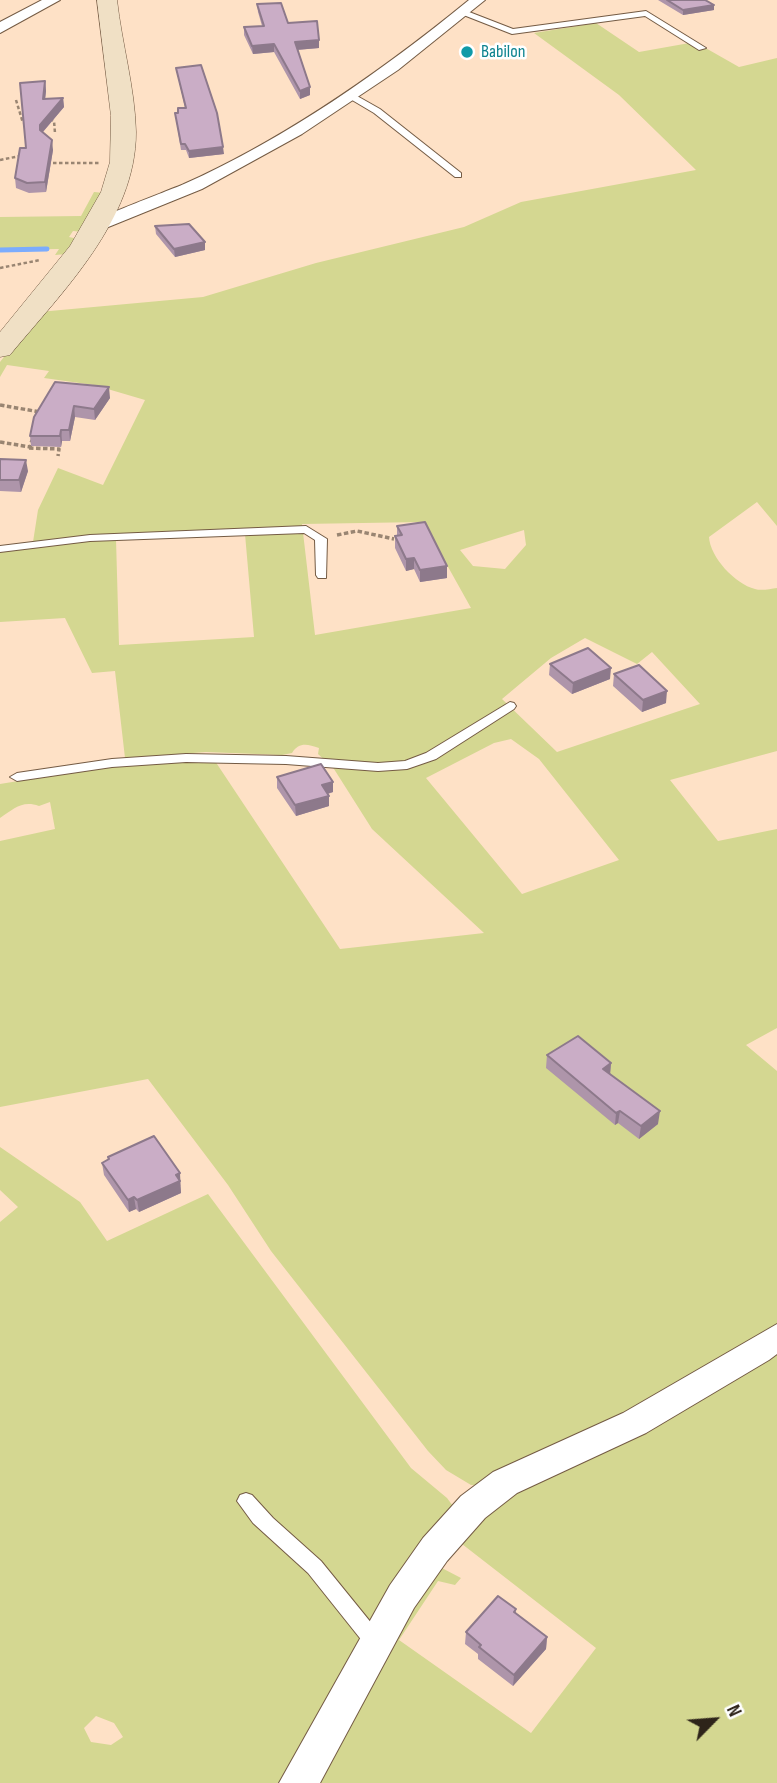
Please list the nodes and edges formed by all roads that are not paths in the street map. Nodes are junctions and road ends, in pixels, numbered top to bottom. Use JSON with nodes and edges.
{"nodes":[{"id":1,"x":53,"y":0,"type":"edge"},
{"id":2,"x":107,"y":0,"type":"edge"},
{"id":3,"x":478,"y":0,"type":"edge"},
{"id":4,"x":464,"y":12,"type":"junction"},
{"id":5,"x":0,"y":28,"type":"edge"},
{"id":6,"x":702,"y":48,"type":"dead end"},
{"id":7,"x":350,"y":96,"type":"junction"},
{"id":8,"x":458,"y":175,"type":"dead end"},
{"id":9,"x":96,"y":227,"type":"junction"},
{"id":10,"x":0,"y":349,"type":"edge"},
{"id":11,"x":0,"y":549,"type":"edge"},
{"id":12,"x":322,"y":575,"type":"dead end"},
{"id":13,"x":510,"y":706,"type":"dead end"},
{"id":14,"x":17,"y":777,"type":"dead end"},
{"id":15,"x":777,"y":1337,"type":"edge"},
{"id":16,"x":246,"y":1501,"type":"dead end"},
{"id":17,"x":374,"y":1641,"type":"junction"},
{"id":18,"x":298,"y":1783,"type":"edge"}],
"edges":[{"from":1,"to":5,"type":"street"},
{"from":2,"to":9,"type":"street"},
{"from":3,"to":4,"type":"street"},
{"from":4,"to":6,"type":"lane"},
{"from":4,"to":7,"type":"street"},
{"from":7,"to":8,"type":"lane"},
{"from":7,"to":9,"type":"street"},
{"from":9,"to":10,"type":"street"},
{"from":11,"to":12,"type":"lane"},
{"from":13,"to":14,"type":"lane"},
{"from":15,"to":17,"type":"street"},
{"from":16,"to":17,"type":"lane"},
{"from":17,"to":18,"type":"street"}]}
